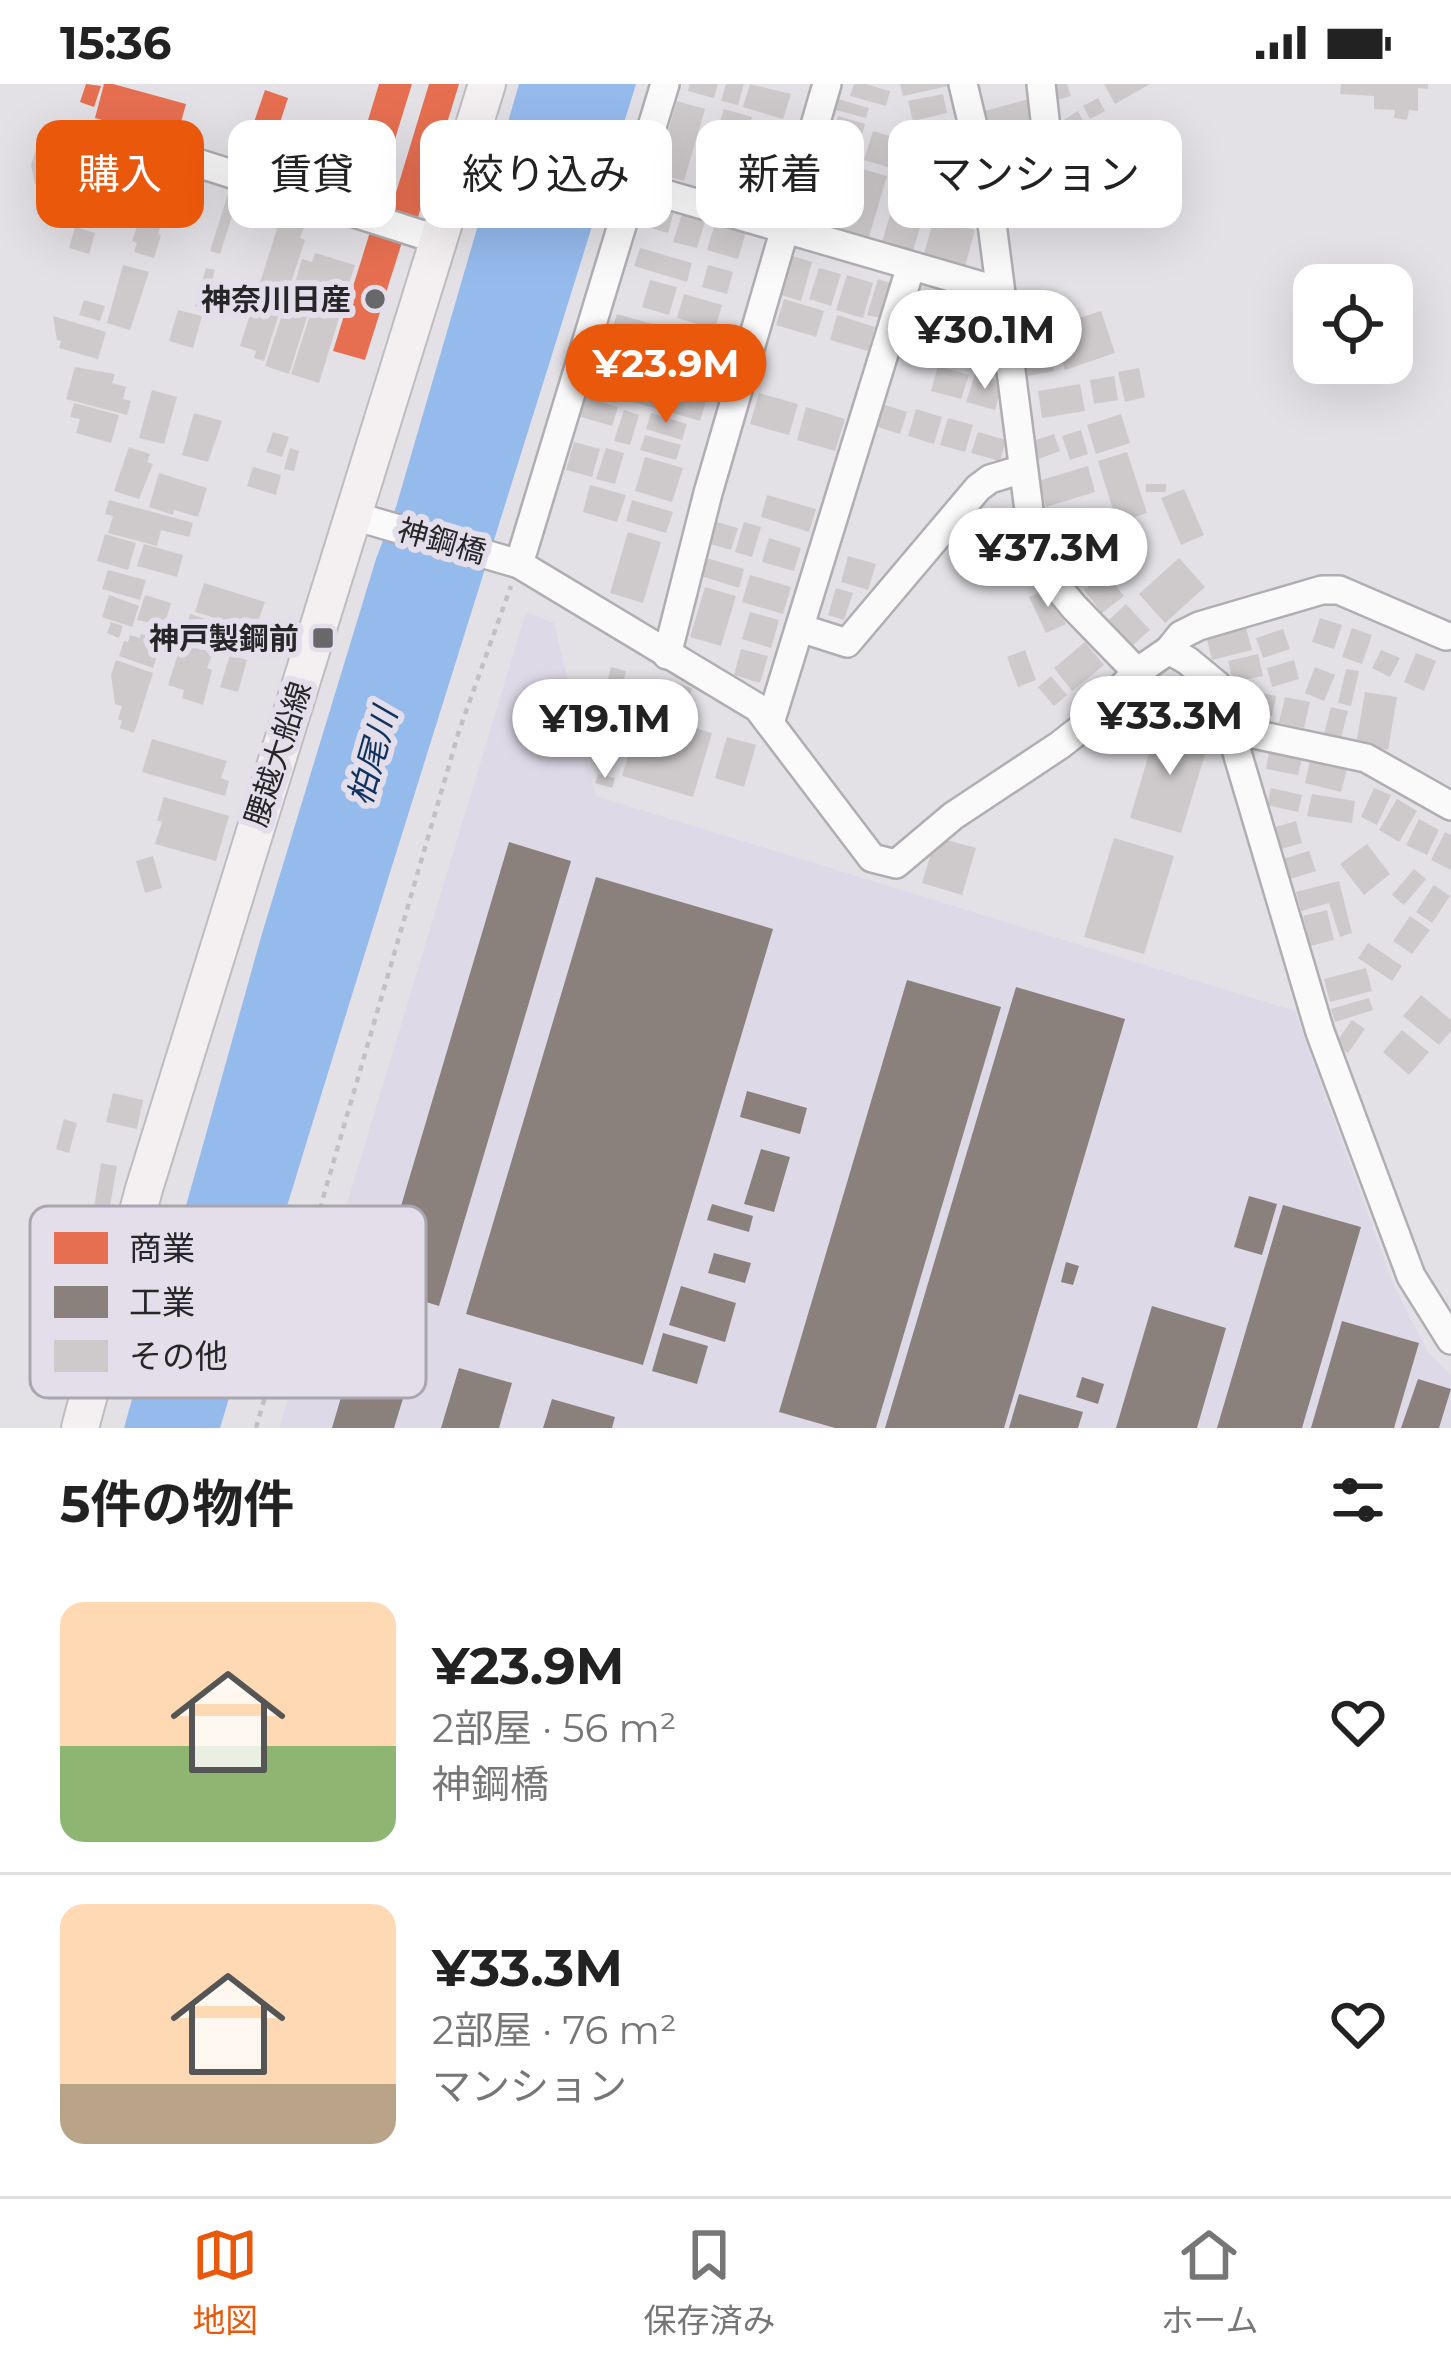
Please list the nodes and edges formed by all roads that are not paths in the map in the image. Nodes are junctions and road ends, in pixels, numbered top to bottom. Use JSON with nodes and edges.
{"nodes":[{"id":1,"x":487,"y":84,"type":"edge"},
{"id":2,"x":665,"y":84,"type":"edge"},
{"id":3,"x":827,"y":84,"type":"edge"},
{"id":4,"x":963,"y":84,"type":"edge"},
{"id":5,"x":1041,"y":84,"type":"edge"},
{"id":6,"x":654,"y":120,"type":"edge"},
{"id":7,"x":972,"y":120,"type":"edge"},
{"id":8,"x":1045,"y":120,"type":"edge"},
{"id":9,"x":204,"y":165,"type":"edge"},
{"id":10,"x":672,"y":196,"type":"edge"},
{"id":11,"x":620,"y":228,"type":"edge"},
{"id":12,"x":992,"y":228,"type":"edge"},
{"id":13,"x":786,"y":230,"type":"junction"},
{"id":14,"x":440,"y":240,"type":"junction"},
{"id":15,"x":910,"y":266,"type":"junction"},
{"id":16,"x":999,"y":292,"type":"junction"},
{"id":17,"x":1023,"y":469,"type":"junction"},
{"id":18,"x":366,"y":519,"type":"junction"},
{"id":19,"x":512,"y":562,"type":"junction"},
{"id":20,"x":800,"y":628,"type":"junction"},
{"id":21,"x":1446,"y":636,"type":"dead end"},
{"id":22,"x":1168,"y":650,"type":"junction"},
{"id":23,"x":667,"y":655,"type":"junction"},
{"id":24,"x":1137,"y":672,"type":"junction"},
{"id":25,"x":770,"y":723,"type":"junction"},
{"id":26,"x":1231,"y":728,"type":"junction"},
{"id":27,"x":1451,"y":806,"type":"edge"},
{"id":28,"x":139,"y":1206,"type":"edge"},
{"id":29,"x":1447,"y":1334,"type":"edge"},
{"id":30,"x":88,"y":1398,"type":"edge"},
{"id":31,"x":80,"y":1428,"type":"edge"}],
"edges":[{"from":1,"to":14,"type":"main road","name":"腰越大船線"},
{"from":2,"to":6,"type":"street"},
{"from":3,"to":13,"type":"street"},
{"from":4,"to":7,"type":"street"},
{"from":5,"to":8,"type":"street"},
{"from":9,"to":14,"type":"street"},
{"from":10,"to":13,"type":"street"},
{"from":11,"to":19,"type":"street"},
{"from":12,"to":16,"type":"street"},
{"from":13,"to":15,"type":"street"},
{"from":13,"to":23,"type":"street"},
{"from":14,"to":18,"type":"main road","name":"腰越大船線"},
{"from":15,"to":16,"type":"street"},
{"from":15,"to":20,"type":"street"},
{"from":16,"to":17,"type":"street"},
{"from":17,"to":20,"type":"street"},
{"from":17,"to":24,"type":"street"},
{"from":18,"to":19,"type":"street","name":"神鋼橋"},
{"from":18,"to":28,"type":"main road","name":"腰越大船線"},
{"from":19,"to":23,"type":"street","name":"神鋼橋"},
{"from":20,"to":25,"type":"street"},
{"from":21,"to":22,"type":"street"},
{"from":22,"to":24,"type":"street"},
{"from":22,"to":26,"type":"street"},
{"from":23,"to":25,"type":"street","name":"神鋼橋"},
{"from":24,"to":25,"type":"street","name":"神鋼橋"},
{"from":26,"to":27,"type":"street"},
{"from":26,"to":29,"type":"street"},
{"from":30,"to":31,"type":"main road","name":"腰越大船線"}]}
